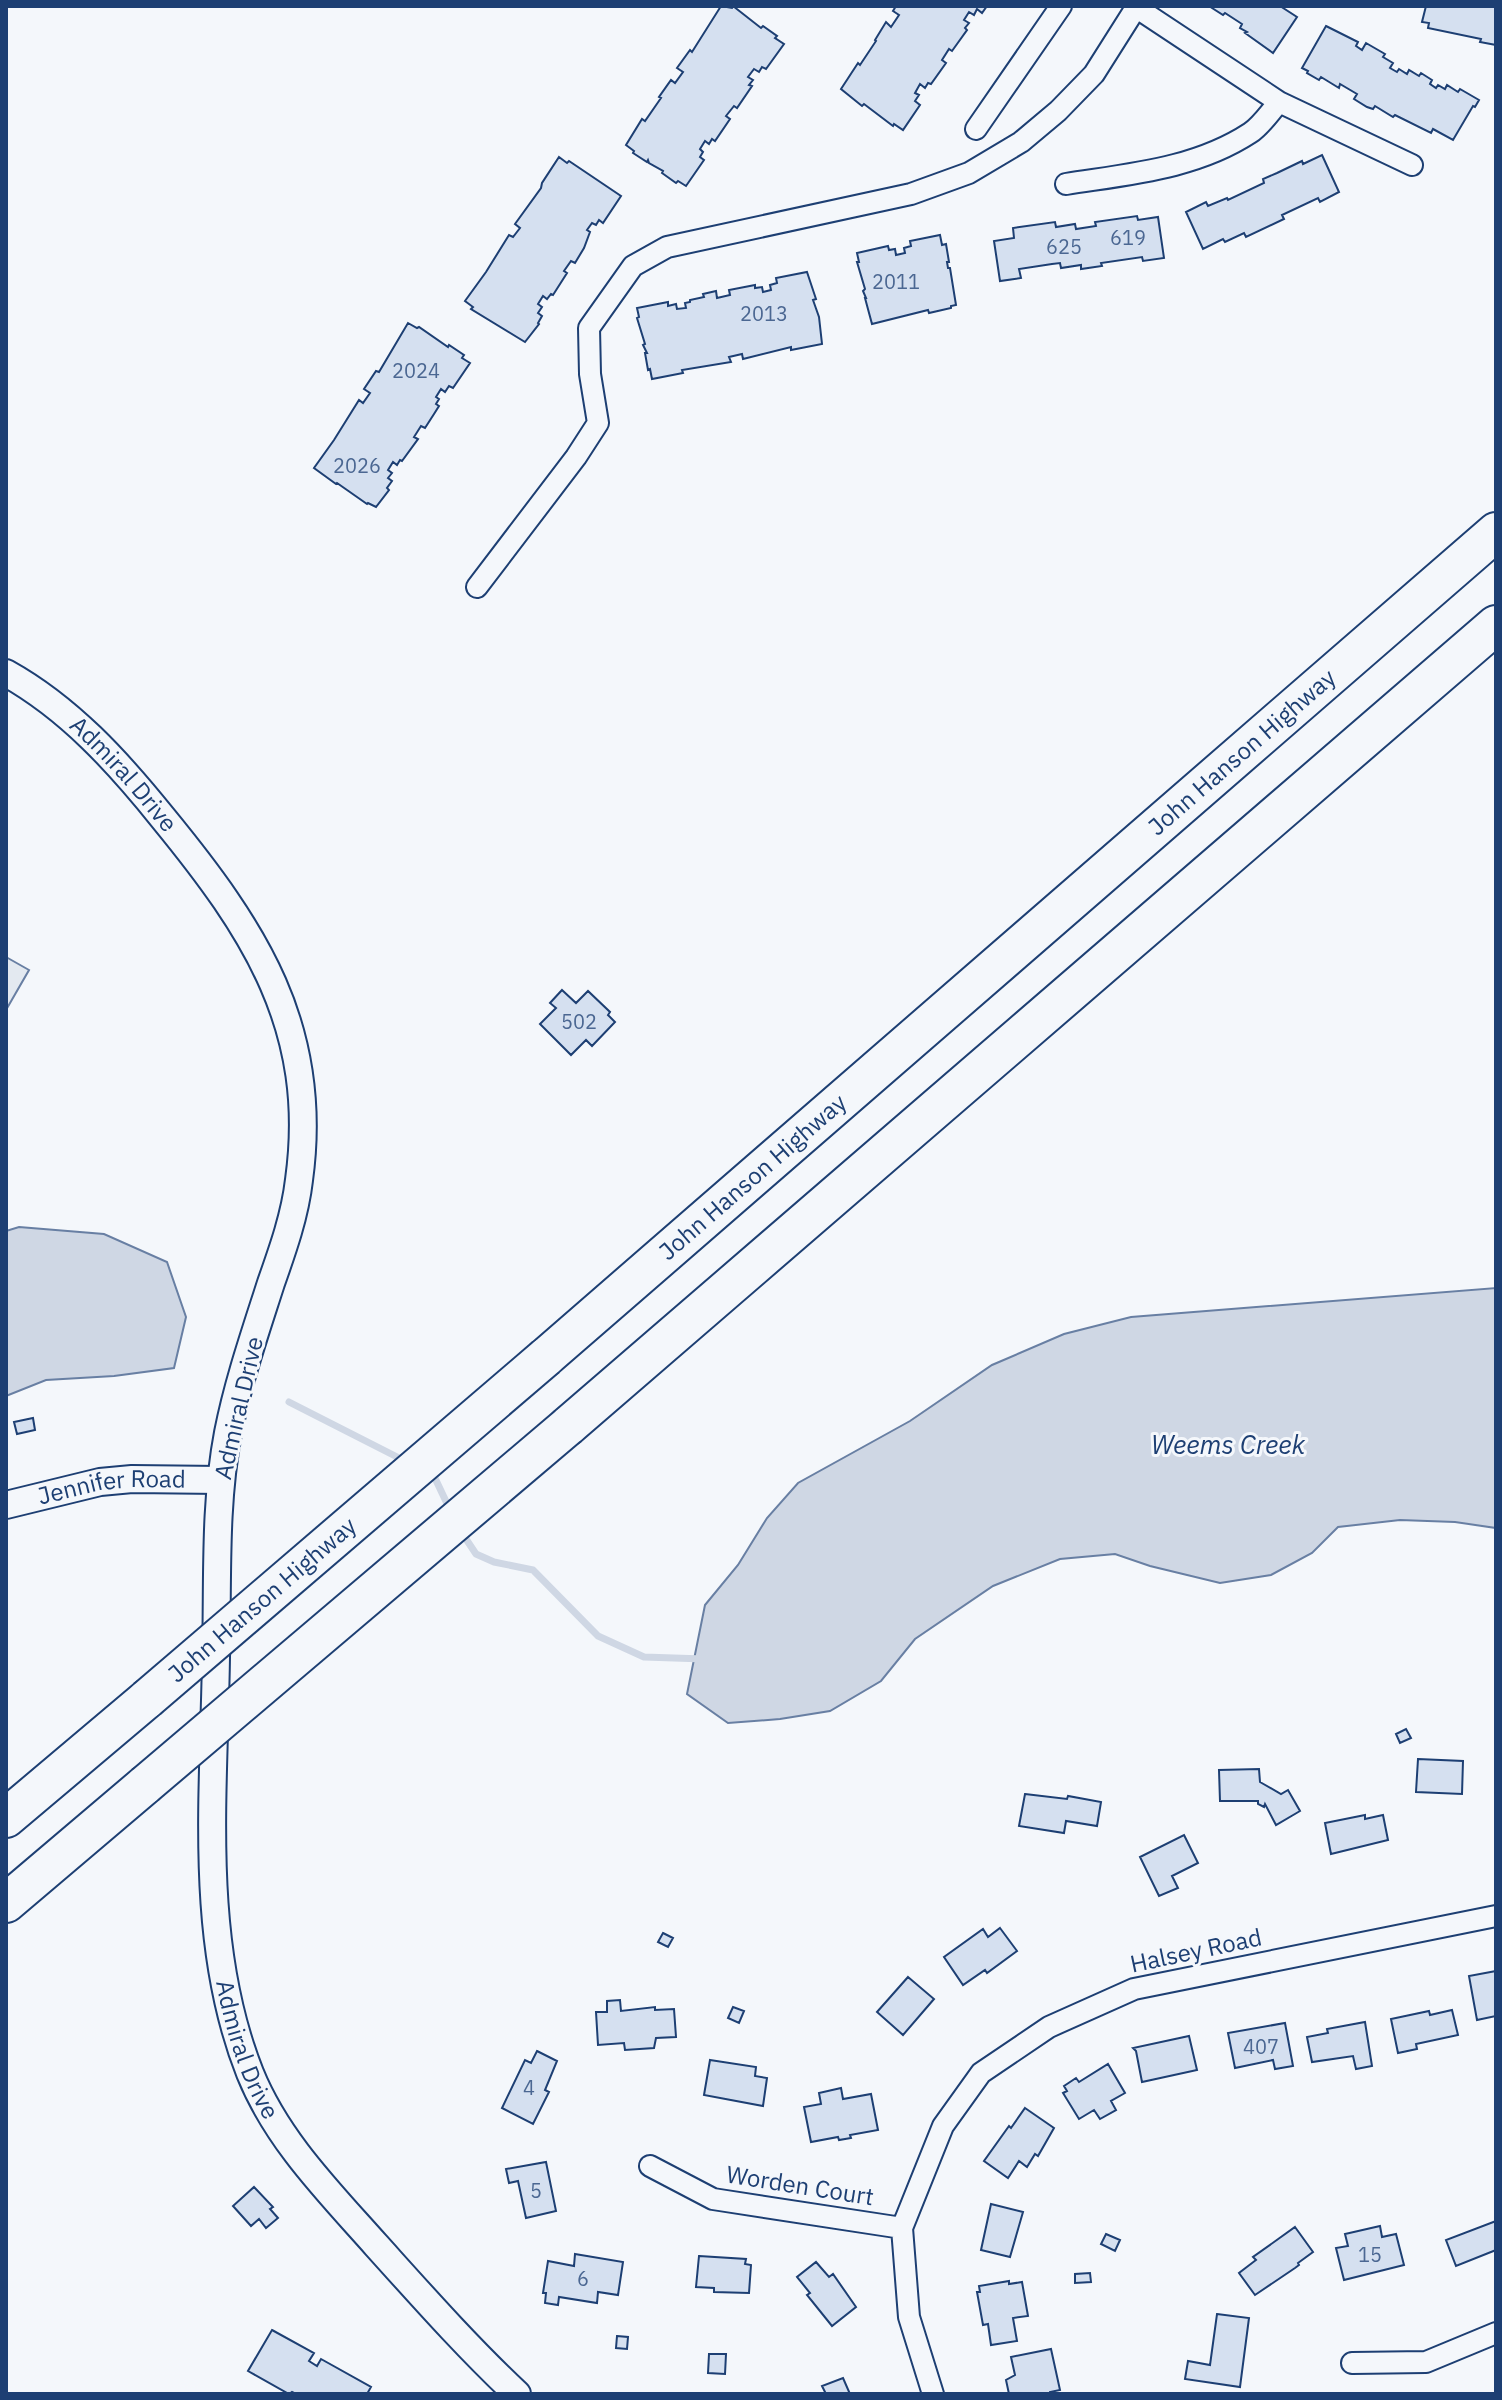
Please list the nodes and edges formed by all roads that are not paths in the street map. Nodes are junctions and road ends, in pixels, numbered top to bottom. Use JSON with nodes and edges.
{"nodes":[{"id":1,"x":1061,"y":6,"type":"edge"},
{"id":2,"x":1136,"y":6,"type":"edge"},
{"id":3,"x":1279,"y":102,"type":"junction"},
{"id":4,"x":976,"y":129,"type":"dead end"},
{"id":5,"x":1412,"y":165,"type":"dead end"},
{"id":6,"x":1066,"y":184,"type":"dead end"},
{"id":7,"x":1496,"y":532,"type":"edge"},
{"id":8,"x":477,"y":587,"type":"dead end"},
{"id":9,"x":1496,"y":625,"type":"edge"},
{"id":10,"x":6,"y":673,"type":"edge"},
{"id":11,"x":221,"y":1480,"type":"junction"},
{"id":12,"x":6,"y":1505,"type":"edge"},
{"id":13,"x":6,"y":1818,"type":"edge"},
{"id":14,"x":6,"y":1903,"type":"edge"},
{"id":15,"x":1496,"y":1916,"type":"edge"},
{"id":16,"x":650,"y":2166,"type":"dead end"},
{"id":17,"x":902,"y":2228,"type":"junction"},
{"id":18,"x":1496,"y":2333,"type":"edge"},
{"id":19,"x":1352,"y":2363,"type":"dead end"},
{"id":20,"x":517,"y":2394,"type":"edge"},
{"id":21,"x":933,"y":2394,"type":"edge"}],
"edges":[{"from":1,"to":4,"type":"street"},
{"from":2,"to":3,"type":"street"},
{"from":2,"to":8,"type":"street"},
{"from":3,"to":5,"type":"street"},
{"from":3,"to":6,"type":"street"},
{"from":7,"to":13,"type":"highway","name":"John Hanson Highway","bridge":true},
{"from":9,"to":14,"type":"highway","bridge":true},
{"from":10,"to":11,"type":"street","name":"Admiral Drive"},
{"from":11,"to":12,"type":"street","name":"Jennifer Road"},
{"from":11,"to":20,"type":"street","name":"Admiral Drive"},
{"from":15,"to":17,"type":"street","name":"Halsey Road"},
{"from":16,"to":17,"type":"street","name":"Worden Court"},
{"from":17,"to":21,"type":"street","name":"Halsey Road"},
{"from":18,"to":19,"type":"street"}]}
